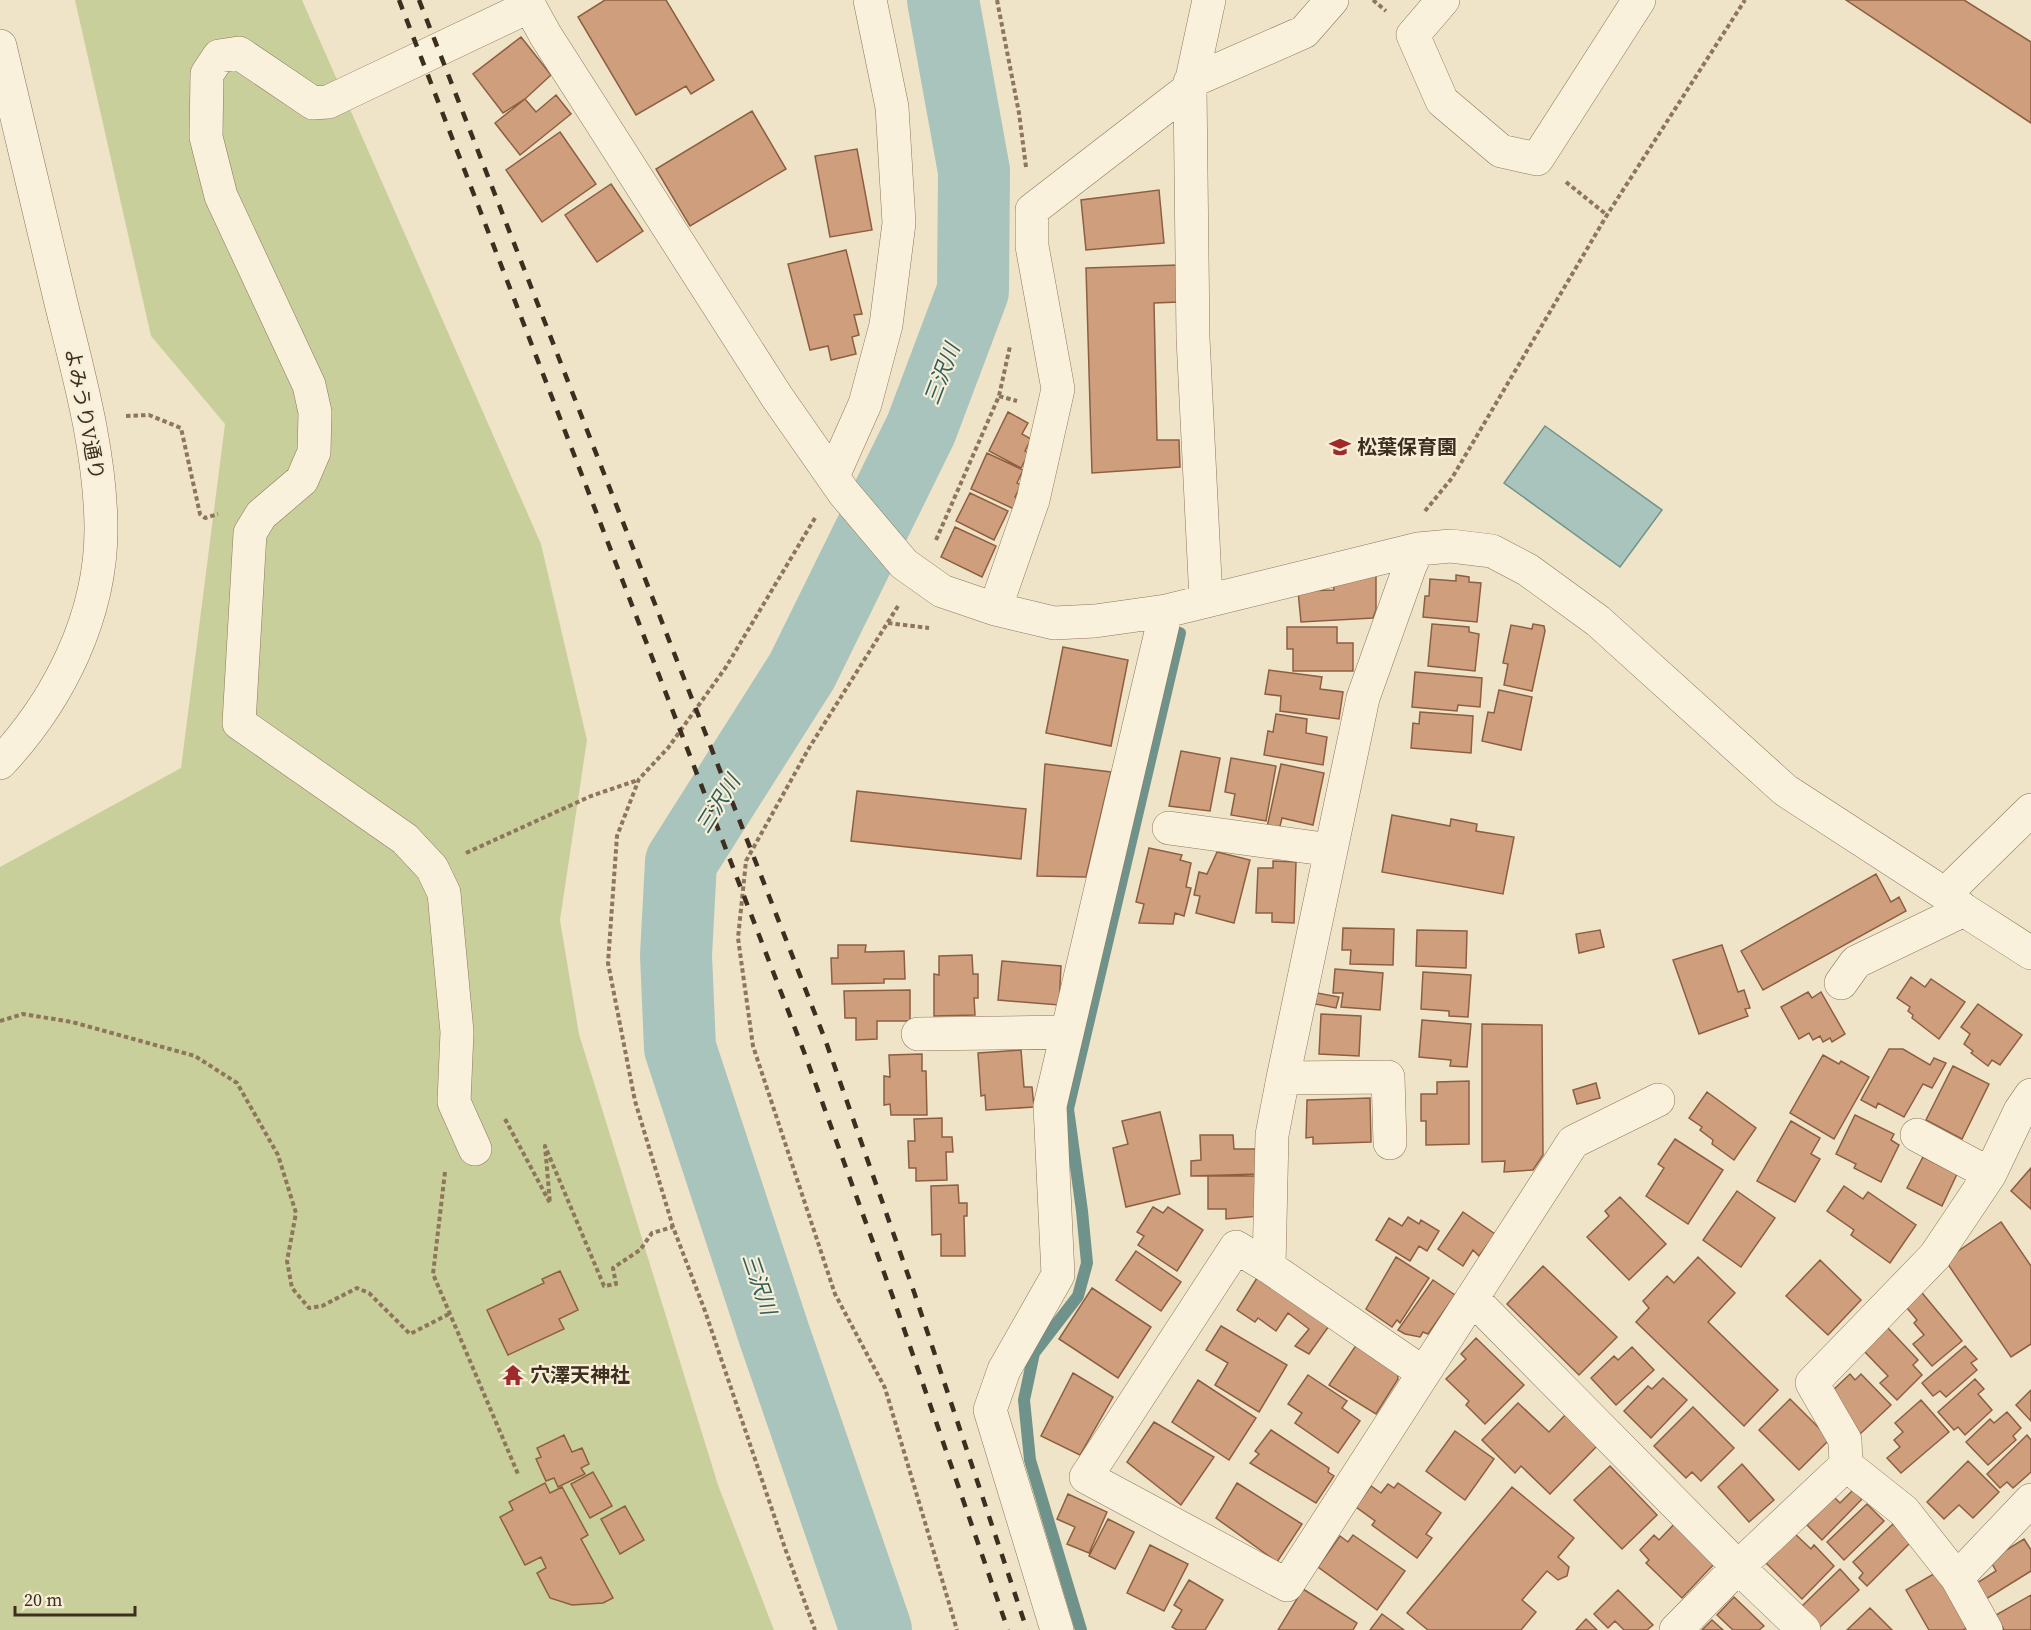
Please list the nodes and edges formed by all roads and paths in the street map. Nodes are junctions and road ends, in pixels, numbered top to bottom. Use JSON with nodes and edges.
{"nodes":[{"id":1,"x":870,"y":0,"type":"edge"},
{"id":2,"x":997,"y":0,"type":"edge"},
{"id":3,"x":1209,"y":0,"type":"edge"},
{"id":4,"x":1332,"y":0,"type":"edge"},
{"id":5,"x":1443,"y":0,"type":"edge"},
{"id":6,"x":1639,"y":0,"type":"edge"},
{"id":7,"x":1744,"y":0,"type":"edge"},
{"id":8,"x":528,"y":3,"type":"edge"},
{"id":9,"x":0,"y":46,"type":"edge"},
{"id":10,"x":1190,"y":85,"type":"junction"},
{"id":11,"x":1537,"y":159,"type":"junction"},
{"id":12,"x":1032,"y":210,"type":"junction"},
{"id":13,"x":1607,"y":215,"type":"junction"},
{"id":14,"x":1011,"y":345,"type":"dead end"},
{"id":15,"x":119,"y":416,"type":"dead end"},
{"id":16,"x":839,"y":484,"type":"junction"},
{"id":17,"x":1424,"y":512,"type":"dead end"},
{"id":18,"x":220,"y":514,"type":"dead end"},
{"id":19,"x":1418,"y":549,"type":"junction"},
{"id":20,"x":911,"y":569,"type":"junction"},
{"id":21,"x":1206,"y":600,"type":"junction"},
{"id":22,"x":995,"y":609,"type":"junction"},
{"id":23,"x":1166,"y":611,"type":"junction"},
{"id":24,"x":0,"y":763,"type":"edge"},
{"id":25,"x":639,"y":779,"type":"junction"},
{"id":26,"x":2031,"y":810,"type":"edge"},
{"id":27,"x":1169,"y":828,"type":"dead end"},
{"id":28,"x":1331,"y":850,"type":"junction"},
{"id":29,"x":432,"y":868,"type":"junction"},
{"id":30,"x":1955,"y":902,"type":"junction"},
{"id":31,"x":2031,"y":953,"type":"edge"},
{"id":32,"x":1841,"y":983,"type":"dead end"},
{"id":33,"x":0,"y":1021,"type":"edge"},
{"id":34,"x":1067,"y":1032,"type":"junction"},
{"id":35,"x":918,"y":1034,"type":"dead end"},
{"id":36,"x":1283,"y":1078,"type":"junction"},
{"id":37,"x":2031,"y":1095,"type":"edge"},
{"id":38,"x":1658,"y":1100,"type":"dead end"},
{"id":39,"x":454,"y":1102,"type":"junction"},
{"id":40,"x":1917,"y":1135,"type":"dead end"},
{"id":41,"x":1390,"y":1143,"type":"dead end"},
{"id":42,"x":475,"y":1149,"type":"dead end"},
{"id":43,"x":445,"y":1171,"type":"dead end"},
{"id":44,"x":1990,"y":1174,"type":"junction"},
{"id":45,"x":673,"y":1227,"type":"junction"},
{"id":46,"x":1269,"y":1267,"type":"junction"},
{"id":47,"x":1472,"y":1298,"type":"junction"},
{"id":48,"x":449,"y":1314,"type":"junction"},
{"id":49,"x":1422,"y":1372,"type":"junction"},
{"id":50,"x":1846,"y":1465,"type":"junction"},
{"id":51,"x":518,"y":1473,"type":"dead end"},
{"id":52,"x":2031,"y":1500,"type":"edge"},
{"id":53,"x":1738,"y":1567,"type":"junction"},
{"id":54,"x":1957,"y":1578,"type":"junction"},
{"id":55,"x":815,"y":1630,"type":"edge"},
{"id":56,"x":957,"y":1630,"type":"edge"},
{"id":57,"x":1057,"y":1630,"type":"edge"},
{"id":58,"x":1676,"y":1630,"type":"edge"},
{"id":59,"x":1804,"y":1630,"type":"edge"},
{"id":60,"x":1986,"y":1630,"type":"edge"}],
"edges":[{"from":1,"to":16,"type":"street"},
{"from":2,"to":12,"type":"path"},
{"from":3,"to":10,"type":"street"},
{"from":4,"to":10,"type":"street"},
{"from":5,"to":11,"type":"street"},
{"from":6,"to":11,"type":"street"},
{"from":7,"to":13,"type":"path"},
{"from":8,"to":16,"type":"street"},
{"from":8,"to":29,"type":"street"},
{"from":9,"to":24,"type":"street","name":"よみうりV通り"},
{"from":10,"to":12,"type":"street"},
{"from":10,"to":21,"type":"street"},
{"from":11,"to":13,"type":"path"},
{"from":12,"to":22,"type":"street"},
{"from":13,"to":17,"type":"path"},
{"from":14,"to":20,"type":"path"},
{"from":15,"to":18,"type":"path"},
{"from":16,"to":20,"type":"street"},
{"from":16,"to":25,"type":"path"},
{"from":19,"to":21,"type":"street"},
{"from":19,"to":28,"type":"street"},
{"from":19,"to":30,"type":"street"},
{"from":20,"to":22,"type":"street"},
{"from":20,"to":56,"type":"path"},
{"from":21,"to":23,"type":"street"},
{"from":22,"to":23,"type":"street"},
{"from":23,"to":34,"type":"street"},
{"from":25,"to":29,"type":"path"},
{"from":25,"to":45,"type":"path"},
{"from":26,"to":30,"type":"street"},
{"from":27,"to":28,"type":"street"},
{"from":28,"to":36,"type":"street"},
{"from":29,"to":39,"type":"street"},
{"from":30,"to":31,"type":"street"},
{"from":30,"to":32,"type":"street"},
{"from":33,"to":48,"type":"path"},
{"from":34,"to":35,"type":"street"},
{"from":34,"to":57,"type":"street"},
{"from":36,"to":41,"type":"street"},
{"from":36,"to":46,"type":"street"},
{"from":37,"to":44,"type":"street"},
{"from":38,"to":47,"type":"street"},
{"from":39,"to":42,"type":"street"},
{"from":39,"to":45,"type":"path"},
{"from":40,"to":44,"type":"street"},
{"from":43,"to":48,"type":"path"},
{"from":44,"to":50,"type":"street"},
{"from":45,"to":55,"type":"path"},
{"from":46,"to":49,"type":"street"},
{"from":46,"to":49,"type":"street"},
{"from":47,"to":49,"type":"street"},
{"from":47,"to":53,"type":"street"},
{"from":48,"to":51,"type":"path"},
{"from":50,"to":53,"type":"street"},
{"from":50,"to":54,"type":"street"},
{"from":52,"to":54,"type":"street"},
{"from":53,"to":58,"type":"street"},
{"from":53,"to":59,"type":"street"},
{"from":54,"to":60,"type":"street"}]}
